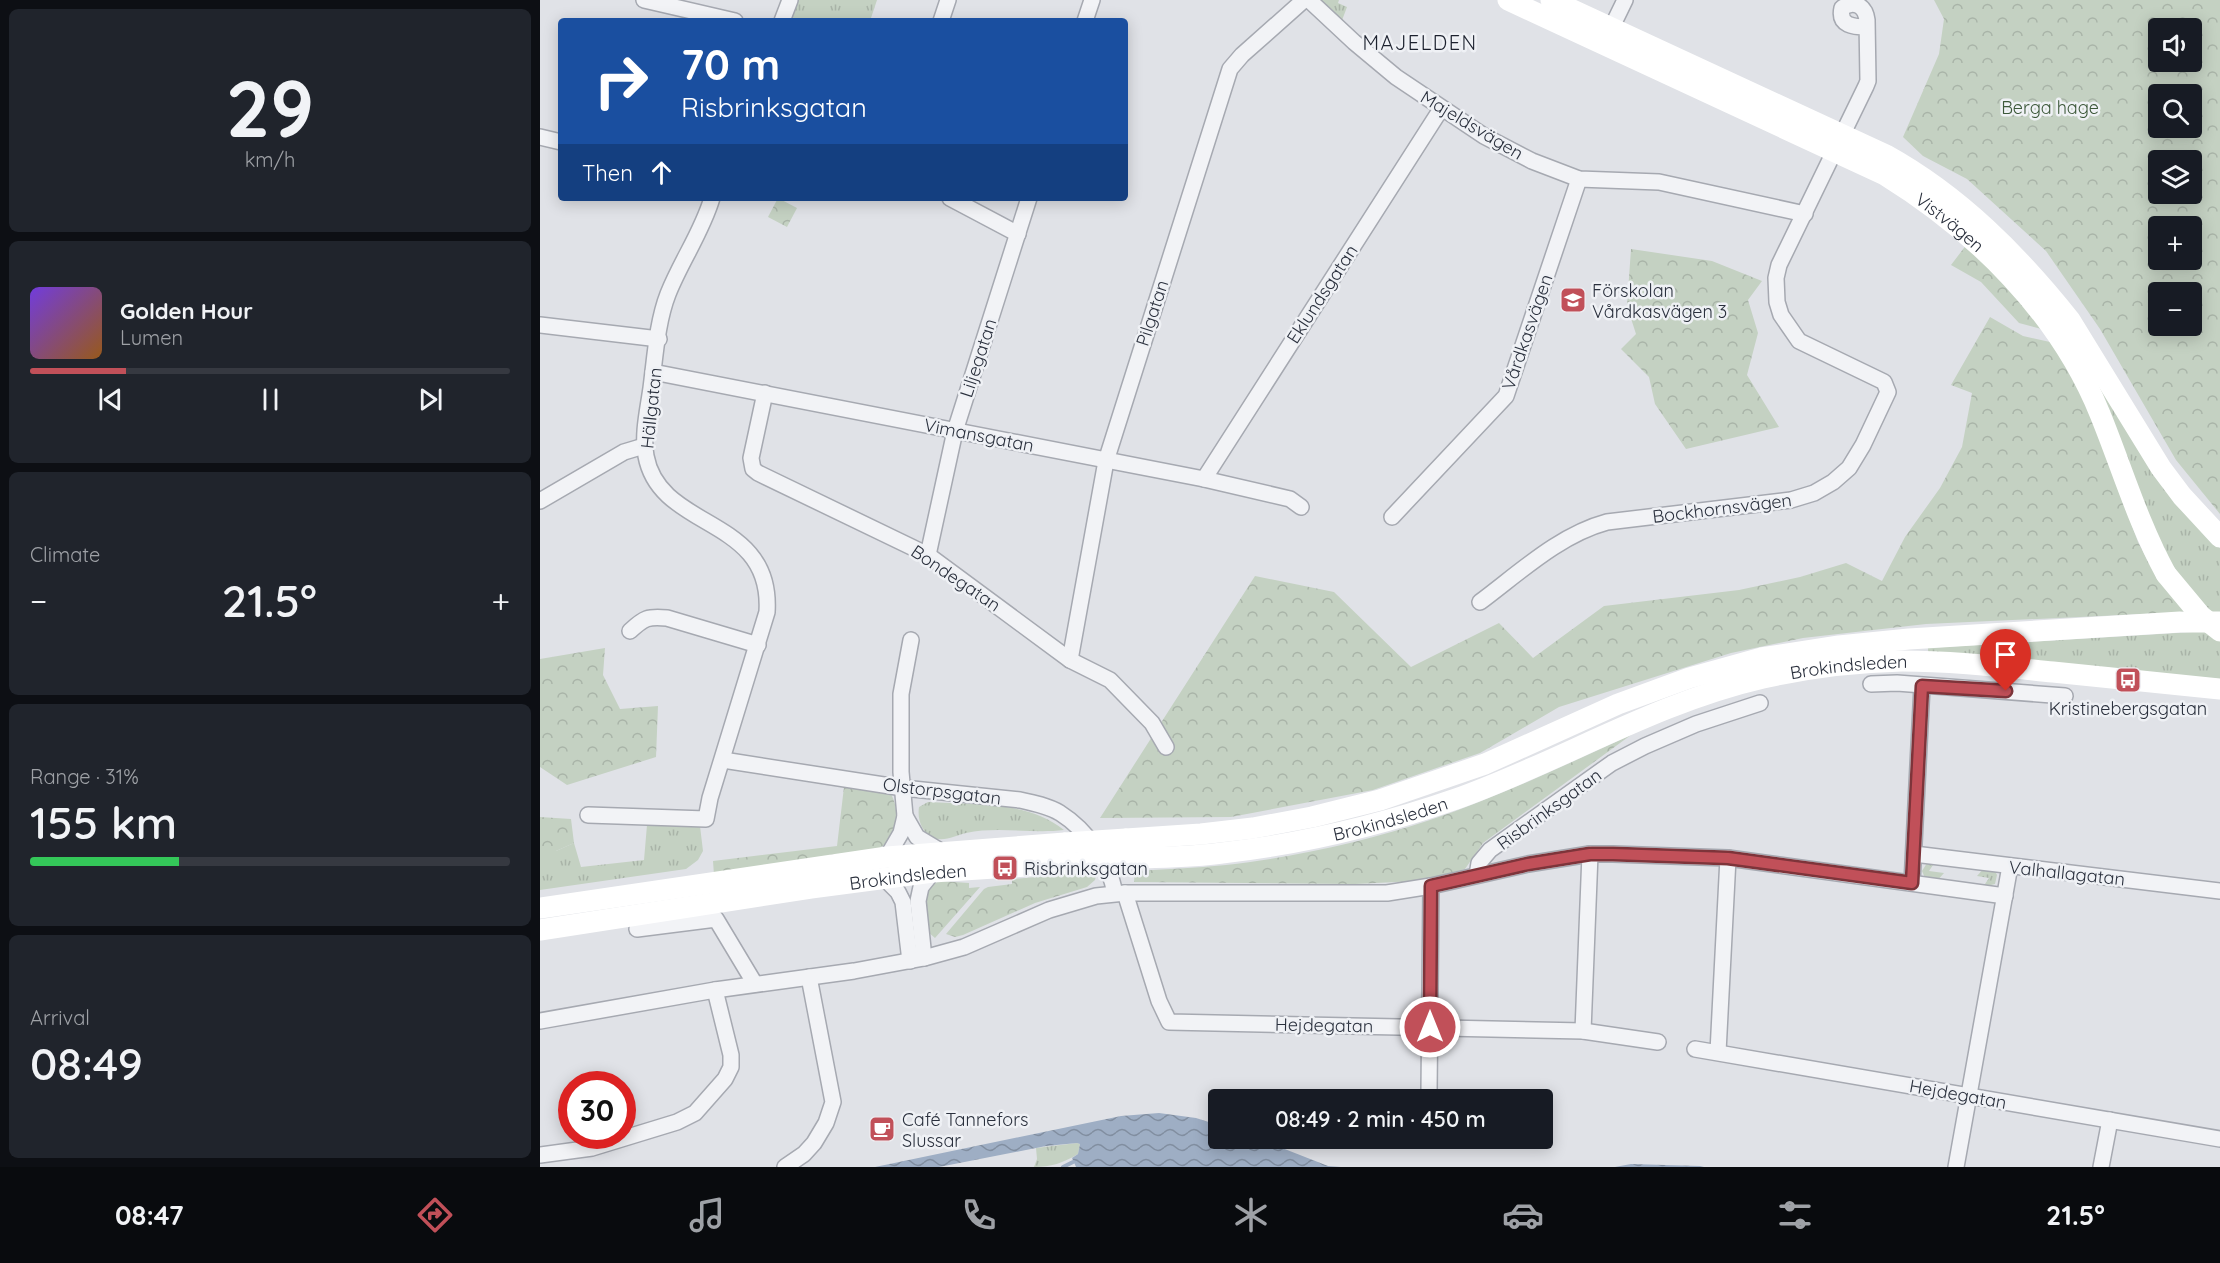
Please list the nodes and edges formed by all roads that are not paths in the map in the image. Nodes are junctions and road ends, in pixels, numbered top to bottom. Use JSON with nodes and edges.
{"nodes":[{"id":1,"x":644,"y":0,"type":"edge"},
{"id":2,"x":790,"y":0,"type":"edge"},
{"id":3,"x":948,"y":0,"type":"edge"},
{"id":4,"x":1092,"y":0,"type":"edge"},
{"id":5,"x":1304,"y":0,"type":"edge"},
{"id":6,"x":1309,"y":0,"type":"edge"},
{"id":7,"x":1508,"y":0,"type":"edge"},
{"id":8,"x":1551,"y":0,"type":"edge"},
{"id":9,"x":1625,"y":0,"type":"edge"},
{"id":10,"x":722,"y":18,"type":"edge"},
{"id":11,"x":783,"y":18,"type":"edge"},
{"id":12,"x":942,"y":18,"type":"edge"},
{"id":13,"x":1086,"y":18,"type":"edge"},
{"id":14,"x":1868,"y":27,"type":"dead end"},
{"id":15,"x":1608,"y":36,"type":"junction"},
{"id":16,"x":1441,"y":109,"type":"junction"},
{"id":17,"x":540,"y":137,"type":"edge"},
{"id":18,"x":558,"y":141,"type":"edge"},
{"id":19,"x":1839,"y":143,"type":"junction"},
{"id":20,"x":1579,"y":179,"type":"junction"},
{"id":21,"x":711,"y":201,"type":"edge"},
{"id":22,"x":956,"y":201,"type":"edge"},
{"id":23,"x":1028,"y":201,"type":"edge"},
{"id":24,"x":1805,"y":214,"type":"junction"},
{"id":25,"x":1018,"y":234,"type":"junction"},
{"id":26,"x":540,"y":325,"type":"edge"},
{"id":27,"x":658,"y":339,"type":"junction"},
{"id":28,"x":653,"y":372,"type":"junction"},
{"id":29,"x":765,"y":393,"type":"junction"},
{"id":30,"x":955,"y":431,"type":"junction"},
{"id":31,"x":644,"y":446,"type":"junction"},
{"id":32,"x":1106,"y":461,"type":"junction"},
{"id":33,"x":1204,"y":480,"type":"junction"},
{"id":34,"x":540,"y":501,"type":"edge"},
{"id":35,"x":1301,"y":507,"type":"dead end"},
{"id":36,"x":1392,"y":517,"type":"dead end"},
{"id":37,"x":2220,"y":537,"type":"edge"},
{"id":38,"x":928,"y":555,"type":"junction"},
{"id":39,"x":1479,"y":602,"type":"dead end"},
{"id":40,"x":2220,"y":622,"type":"edge"},
{"id":41,"x":630,"y":631,"type":"dead end"},
{"id":42,"x":2220,"y":631,"type":"edge"},
{"id":43,"x":911,"y":640,"type":"dead end"},
{"id":44,"x":758,"y":645,"type":"junction"},
{"id":45,"x":1071,"y":660,"type":"junction"},
{"id":46,"x":1871,"y":684,"type":"dead end"},
{"id":47,"x":1922,"y":686,"type":"junction"},
{"id":48,"x":2220,"y":689,"type":"edge"},
{"id":49,"x":2065,"y":696,"type":"dead end"},
{"id":50,"x":1760,"y":703,"type":"dead end"},
{"id":51,"x":1166,"y":747,"type":"dead end"},
{"id":52,"x":723,"y":760,"type":"junction"},
{"id":53,"x":903,"y":788,"type":"junction"},
{"id":54,"x":588,"y":815,"type":"dead end"},
{"id":55,"x":905,"y":816,"type":"junction"},
{"id":56,"x":943,"y":852,"type":"junction"},
{"id":57,"x":1590,"y":854,"type":"junction"},
{"id":58,"x":1914,"y":854,"type":"junction"},
{"id":59,"x":887,"y":857,"type":"junction"},
{"id":60,"x":1728,"y":858,"type":"junction"},
{"id":61,"x":2010,"y":866,"type":"junction"},
{"id":62,"x":933,"y":872,"type":"junction"},
{"id":63,"x":1477,"y":875,"type":"junction"},
{"id":64,"x":884,"y":878,"type":"junction"},
{"id":65,"x":1912,"y":883,"type":"junction"},
{"id":66,"x":1431,"y":886,"type":"junction"},
{"id":67,"x":2220,"y":891,"type":"edge"},
{"id":68,"x":1120,"y":893,"type":"junction"},
{"id":69,"x":2004,"y":896,"type":"junction"},
{"id":70,"x":540,"y":908,"type":"edge"},
{"id":71,"x":637,"y":929,"type":"dead end"},
{"id":72,"x":540,"y":930,"type":"edge"},
{"id":73,"x":917,"y":960,"type":"junction"},
{"id":74,"x":809,"y":977,"type":"junction"},
{"id":75,"x":755,"y":984,"type":"junction"},
{"id":76,"x":715,"y":990,"type":"junction"},
{"id":77,"x":540,"y":1021,"type":"edge"},
{"id":78,"x":1169,"y":1022,"type":"joint"},
{"id":79,"x":1430,"y":1027,"type":"junction"},
{"id":80,"x":1583,"y":1031,"type":"junction"},
{"id":81,"x":1659,"y":1042,"type":"dead end"},
{"id":82,"x":1695,"y":1049,"type":"dead end"},
{"id":83,"x":1718,"y":1052,"type":"junction"},
{"id":84,"x":1429,"y":1089,"type":"edge"},
{"id":85,"x":1968,"y":1096,"type":"junction"},
{"id":86,"x":2110,"y":1120,"type":"junction"},
{"id":87,"x":2220,"y":1139,"type":"edge"},
{"id":88,"x":540,"y":1155,"type":"edge"},
{"id":89,"x":785,"y":1167,"type":"edge"},
{"id":90,"x":1956,"y":1167,"type":"edge"},
{"id":91,"x":2101,"y":1167,"type":"edge"}],
"edges":[{"from":1,"to":10,"type":"street"},
{"from":2,"to":11,"type":"street"},
{"from":3,"to":12,"type":"street"},
{"from":4,"to":13,"type":"street"},
{"from":5,"to":32,"type":"street","name":"Pilgatan"},
{"from":6,"to":16,"type":"street","name":"Majeldsvägen"},
{"from":7,"to":15,"type":"main road","name":"Vistvägen"},
{"from":8,"to":15,"type":"main road","name":"Vistvägen"},
{"from":9,"to":15,"type":"street"},
{"from":14,"to":19,"type":"street","name":"Bockhornsvägen"},
{"from":15,"to":19,"type":"main road","name":"Vistvägen"},
{"from":16,"to":20,"type":"street","name":"Majeldsvägen"},
{"from":16,"to":33,"type":"street","name":"Eklundsgatan"},
{"from":17,"to":18,"type":"street"},
{"from":19,"to":24,"type":"street","name":"Bockhornsvägen"},
{"from":19,"to":37,"type":"main road","name":"Vistvägen"},
{"from":19,"to":42,"type":"main road","name":"Vistvägen","bridge":true},
{"from":20,"to":24,"type":"street","name":"Majeldsvägen"},
{"from":20,"to":36,"type":"street","name":"Vårdkasvägen"},
{"from":21,"to":27,"type":"street","name":"Hällgatan"},
{"from":22,"to":25,"type":"street"},
{"from":23,"to":25,"type":"street","name":"Liljegatan"},
{"from":24,"to":39,"type":"street","name":"Bockhornsvägen"},
{"from":25,"to":30,"type":"street","name":"Liljegatan"},
{"from":26,"to":27,"type":"street"},
{"from":27,"to":28,"type":"street","name":"Hällgatan"},
{"from":28,"to":29,"type":"street","name":"Vimansgatan"},
{"from":28,"to":31,"type":"street","name":"Hällgatan"},
{"from":29,"to":30,"type":"street","name":"Vimansgatan"},
{"from":29,"to":38,"type":"street","name":"Bondegatan"},
{"from":30,"to":32,"type":"street","name":"Vimansgatan"},
{"from":30,"to":38,"type":"street","name":"Liljegatan"},
{"from":31,"to":34,"type":"street"},
{"from":31,"to":44,"type":"street","name":"Hällgatan"},
{"from":32,"to":33,"type":"street","name":"Vimansgatan"},
{"from":32,"to":45,"type":"street","name":"Pilgatan"},
{"from":33,"to":35,"type":"street","name":"Vimansgatan"},
{"from":38,"to":45,"type":"street","name":"Bondegatan"},
{"from":40,"to":56,"type":"main road","name":"Brokindsleden","bridge":true},
{"from":41,"to":44,"type":"street"},
{"from":43,"to":53,"type":"street"},
{"from":44,"to":52,"type":"street","name":"Hällgatan"},
{"from":45,"to":51,"type":"street","name":"Bondegatan"},
{"from":46,"to":47,"type":"street"},
{"from":47,"to":49,"type":"street"},
{"from":47,"to":58,"type":"street"},
{"from":48,"to":62,"type":"main road","name":"Brokindsleden","bridge":true},
{"from":50,"to":63,"type":"street","name":"Risbrinksgatan"},
{"from":52,"to":53,"type":"street","name":"Olstorpsgatan"},
{"from":52,"to":54,"type":"street","name":"Hällgatan"},
{"from":53,"to":55,"type":"street"},
{"from":53,"to":68,"type":"street","name":"Olstorpsgatan"},
{"from":55,"to":56,"type":"street"},
{"from":55,"to":59,"type":"street"},
{"from":56,"to":59,"type":"main road","name":"Brokindsleden"},
{"from":57,"to":60,"type":"street","name":"Valhallagatan"},
{"from":57,"to":63,"type":"street","name":"Valhallagatan"},
{"from":57,"to":80,"type":"street"},
{"from":58,"to":61,"type":"street","name":"Valhallagatan"},
{"from":58,"to":65,"type":"street"},
{"from":59,"to":70,"type":"main road","name":"Brokindsleden"},
{"from":60,"to":65,"type":"street","name":"Valhallagatan"},
{"from":60,"to":83,"type":"street"},
{"from":61,"to":67,"type":"street","name":"Valhallagatan"},
{"from":61,"to":69,"type":"street"},
{"from":62,"to":64,"type":"main road","name":"Brokindsleden"},
{"from":62,"to":73,"type":"street"},
{"from":63,"to":66,"type":"street"},
{"from":64,"to":72,"type":"main road","name":"Brokindsleden"},
{"from":64,"to":73,"type":"street"},
{"from":65,"to":69,"type":"street","name":"Valhallagatan"},
{"from":66,"to":68,"type":"street"},
{"from":66,"to":79,"type":"street"},
{"from":68,"to":73,"type":"street"},
{"from":68,"to":78,"type":"street","name":"Olstorpsgatan"},
{"from":69,"to":85,"type":"street"},
{"from":71,"to":75,"type":"street"},
{"from":73,"to":74,"type":"street"},
{"from":74,"to":75,"type":"street"},
{"from":74,"to":89,"type":"street"},
{"from":75,"to":76,"type":"street"},
{"from":76,"to":77,"type":"street"},
{"from":76,"to":88,"type":"street"},
{"from":78,"to":79,"type":"street","name":"Hejdegatan"},
{"from":79,"to":80,"type":"street","name":"Hejdegatan"},
{"from":79,"to":84,"type":"street"},
{"from":80,"to":81,"type":"street","name":"Hejdegatan"},
{"from":82,"to":83,"type":"street","name":"Hejdegatan"},
{"from":83,"to":85,"type":"street","name":"Hejdegatan"},
{"from":85,"to":86,"type":"street","name":"Hejdegatan"},
{"from":85,"to":90,"type":"street"},
{"from":86,"to":87,"type":"street","name":"Hejdegatan"},
{"from":86,"to":91,"type":"street"}]}
